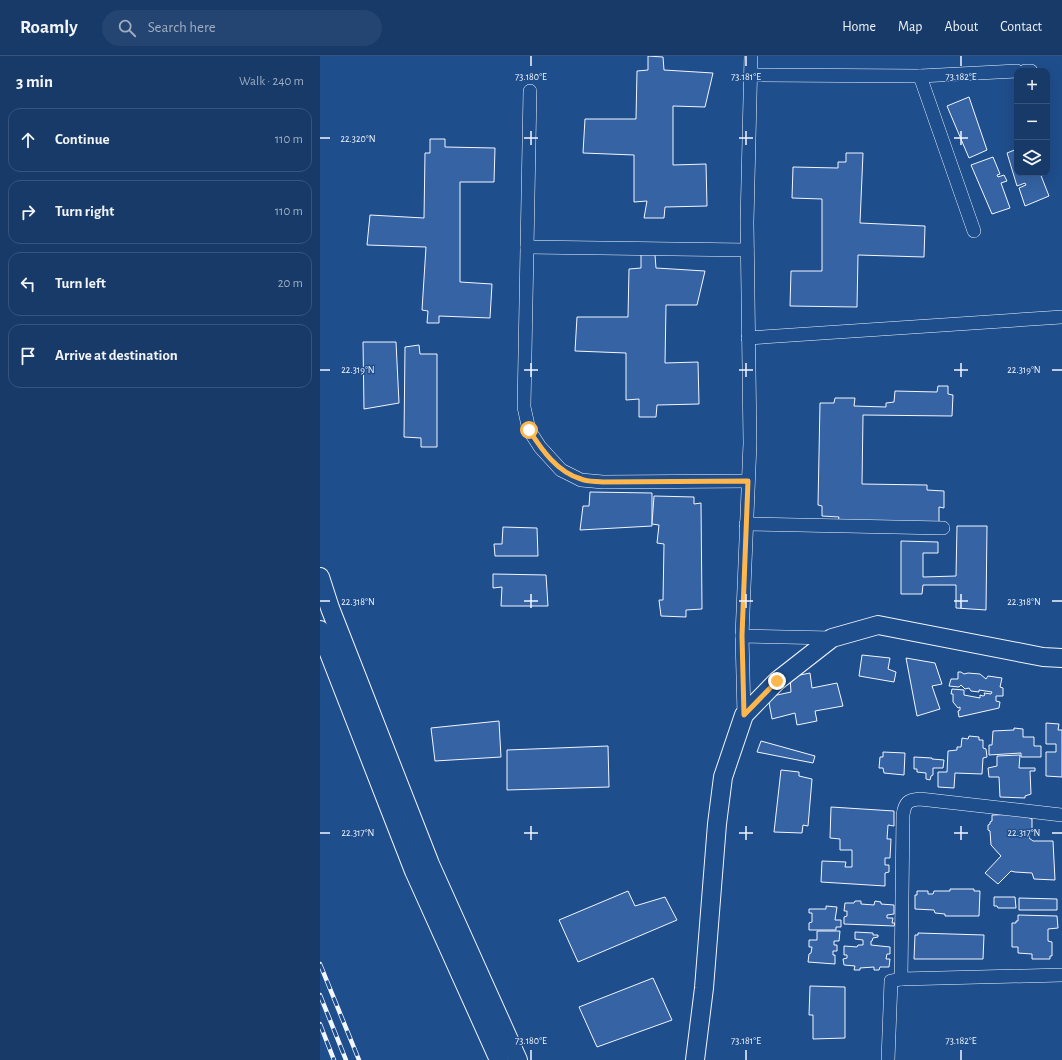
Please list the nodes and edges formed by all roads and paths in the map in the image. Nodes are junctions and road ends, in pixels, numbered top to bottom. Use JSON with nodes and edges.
{"nodes":[{"id":1,"x":751,"y":56,"type":"edge"},
{"id":2,"x":1014,"y":71,"type":"edge"},
{"id":3,"x":751,"y":75,"type":"junction"},
{"id":4,"x":920,"y":76,"type":"junction"},
{"id":5,"x":530,"y":91,"type":"dead end"},
{"id":6,"x":974,"y":231,"type":"dead end"},
{"id":7,"x":527,"y":247,"type":"junction"},
{"id":8,"x":747,"y":250,"type":"junction"},
{"id":9,"x":1062,"y":317,"type":"edge"},
{"id":10,"x":748,"y":338,"type":"junction"},
{"id":11,"x":748,"y":481,"type":"junction"},
{"id":12,"x":746,"y":524,"type":"junction"},
{"id":13,"x":943,"y":528,"type":"dead end"},
{"id":14,"x":320,"y":578,"type":"edge"},
{"id":15,"x":325,"y":611,"type":"edge"},
{"id":16,"x":320,"y":630,"type":"edge"},
{"id":17,"x":742,"y":636,"type":"junction"},
{"id":18,"x":832,"y":638,"type":"junction"},
{"id":19,"x":1062,"y":658,"type":"edge"},
{"id":20,"x":744,"y":715,"type":"junction"},
{"id":21,"x":1062,"y":815,"type":"edge"},
{"id":22,"x":1062,"y":975,"type":"edge"},
{"id":23,"x":901,"y":979,"type":"junction"},
{"id":24,"x":499,"y":1060,"type":"edge"},
{"id":25,"x":518,"y":1060,"type":"edge"},
{"id":26,"x":695,"y":1060,"type":"edge"},
{"id":27,"x":888,"y":1060,"type":"edge"}],
"edges":[{"from":1,"to":3,"type":"street"},
{"from":2,"to":4,"type":"street"},
{"from":3,"to":4,"type":"street"},
{"from":3,"to":8,"type":"street"},
{"from":4,"to":6,"type":"street"},
{"from":5,"to":7,"type":"street"},
{"from":7,"to":8,"type":"street"},
{"from":7,"to":11,"type":"street"},
{"from":8,"to":10,"type":"street"},
{"from":9,"to":10,"type":"street"},
{"from":10,"to":11,"type":"street"},
{"from":11,"to":12,"type":"street"},
{"from":12,"to":13,"type":"street"},
{"from":12,"to":17,"type":"street"},
{"from":14,"to":15,"type":"main road"},
{"from":15,"to":25,"type":"main road"},
{"from":16,"to":24,"type":"main road"},
{"from":17,"to":18,"type":"street"},
{"from":17,"to":20,"type":"street"},
{"from":18,"to":19,"type":"main road"},
{"from":18,"to":20,"type":"main road"},
{"from":20,"to":26,"type":"main road"},
{"from":21,"to":23,"type":"street"},
{"from":22,"to":23,"type":"street"},
{"from":23,"to":27,"type":"street"}]}
